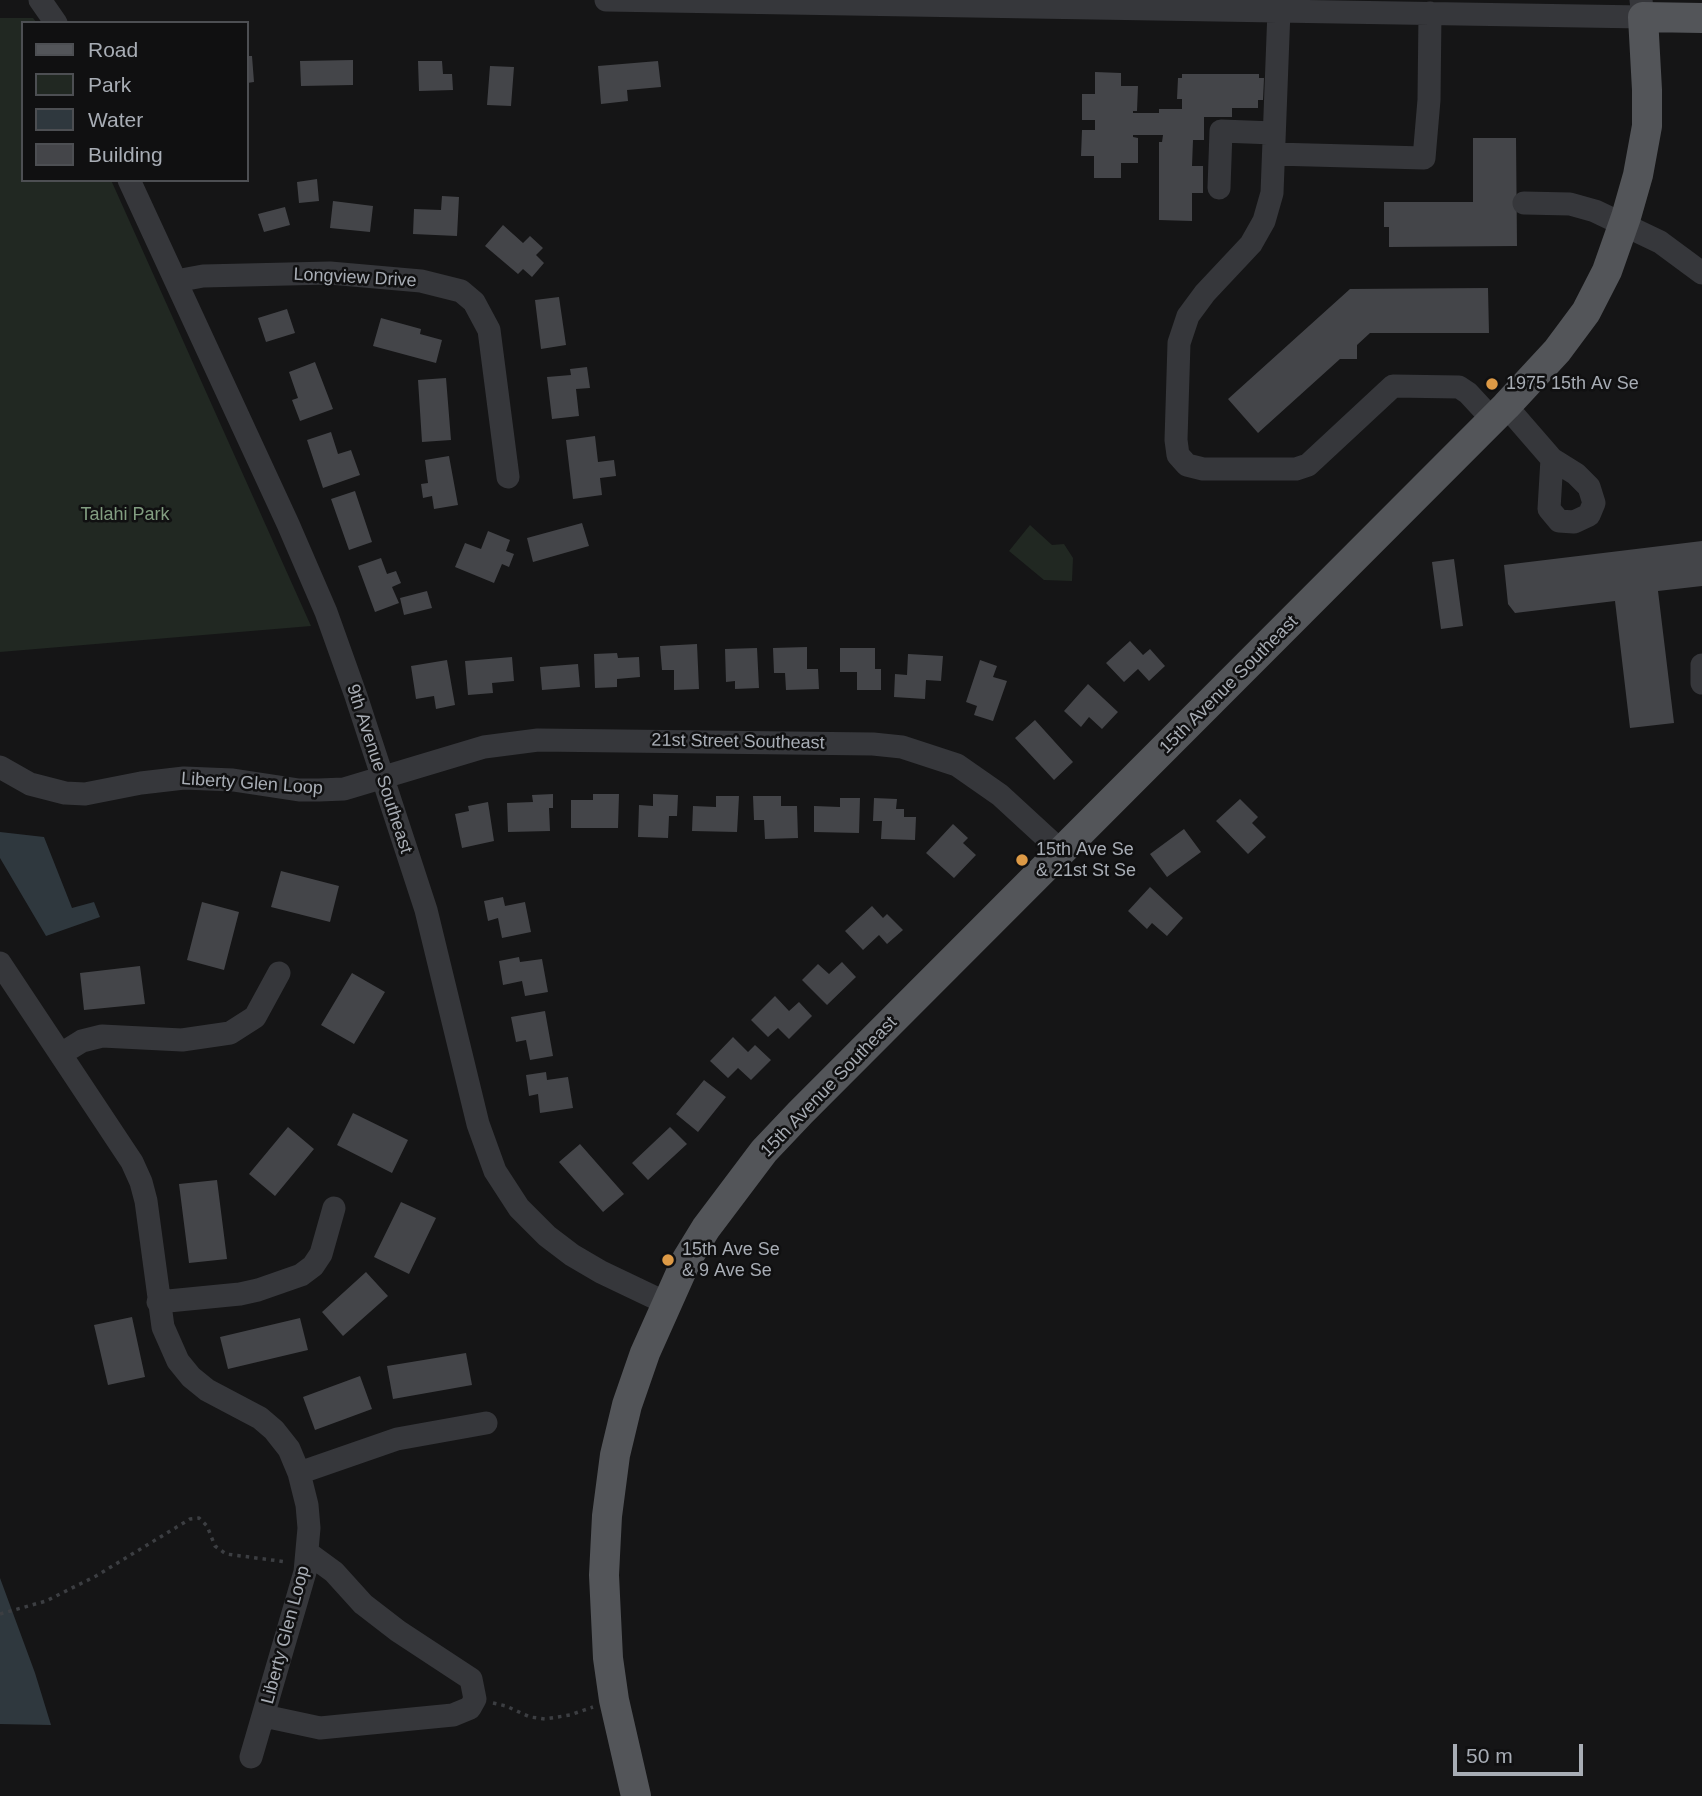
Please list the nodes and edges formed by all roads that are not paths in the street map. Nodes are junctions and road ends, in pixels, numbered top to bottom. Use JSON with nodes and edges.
{"nodes":[{"id":1,"x":40,"y":0,"type":"edge"},
{"id":2,"x":606,"y":0,"type":"edge"},
{"id":3,"x":951,"y":3,"type":"edge"},
{"id":4,"x":1642,"y":9,"type":"edge"},
{"id":5,"x":1279,"y":10,"type":"junction"},
{"id":6,"x":1430,"y":13,"type":"junction"},
{"id":7,"x":1702,"y":18,"type":"edge"},
{"id":8,"x":55,"y":21,"type":"edge"},
{"id":9,"x":1274,"y":144,"type":"junction"},
{"id":10,"x":130,"y":182,"type":"edge"},
{"id":11,"x":1219,"y":188,"type":"dead end"},
{"id":12,"x":1524,"y":203,"type":"dead end"},
{"id":13,"x":1623,"y":226,"type":"junction"},
{"id":14,"x":1702,"y":273,"type":"edge"},
{"id":15,"x":176,"y":281,"type":"junction"},
{"id":16,"x":1499,"y":413,"type":"junction"},
{"id":17,"x":1552,"y":459,"type":"dead end"},
{"id":18,"x":508,"y":477,"type":"dead end"},
{"id":19,"x":1702,"y":665,"type":"edge"},
{"id":20,"x":1702,"y":683,"type":"edge"},
{"id":21,"x":0,"y":768,"type":"edge"},
{"id":22,"x":383,"y":778,"type":"junction"},
{"id":23,"x":1062,"y":852,"type":"junction"},
{"id":24,"x":0,"y":963,"type":"edge"},
{"id":25,"x":279,"y":973,"type":"dead end"},
{"id":26,"x":61,"y":1054,"type":"junction"},
{"id":27,"x":334,"y":1208,"type":"dead end"},
{"id":28,"x":158,"y":1302,"type":"junction"},
{"id":29,"x":666,"y":1303,"type":"junction"},
{"id":30,"x":486,"y":1423,"type":"dead end"},
{"id":31,"x":299,"y":1473,"type":"junction"},
{"id":32,"x":309,"y":1553,"type":"junction"},
{"id":33,"x":264,"y":1716,"type":"junction"},
{"id":34,"x":251,"y":1757,"type":"dead end"},
{"id":35,"x":636,"y":1796,"type":"edge"}],
"edges":[{"from":1,"to":8,"type":"street"},
{"from":2,"to":3,"type":"street"},
{"from":3,"to":5,"type":"street"},
{"from":4,"to":6,"type":"street"},
{"from":4,"to":7,"type":"main road"},
{"from":4,"to":13,"type":"main road","name":"15th Avenue Southeast"},
{"from":5,"to":6,"type":"street"},
{"from":5,"to":9,"type":"street"},
{"from":6,"to":9,"type":"street"},
{"from":9,"to":11,"type":"street"},
{"from":9,"to":16,"type":"street"},
{"from":10,"to":15,"type":"street","name":"9th Avenue Southeast"},
{"from":12,"to":13,"type":"street"},
{"from":13,"to":14,"type":"street"},
{"from":13,"to":16,"type":"main road","name":"15th Avenue Southeast"},
{"from":15,"to":18,"type":"street","name":"Longview Drive"},
{"from":15,"to":22,"type":"street","name":"9th Avenue Southeast"},
{"from":16,"to":17,"type":"street"},
{"from":16,"to":23,"type":"main road","name":"15th Avenue Southeast"},
{"from":19,"to":20,"type":"street"},
{"from":21,"to":22,"type":"street","name":"Liberty Glen Loop"},
{"from":22,"to":23,"type":"street","name":"21st Street Southeast"},
{"from":22,"to":29,"type":"street","name":"9th Avenue Southeast"},
{"from":23,"to":29,"type":"main road","name":"15th Avenue Southeast"},
{"from":24,"to":26,"type":"street","name":"Liberty Glen Loop"},
{"from":25,"to":26,"type":"street"},
{"from":26,"to":28,"type":"street","name":"Liberty Glen Loop"},
{"from":27,"to":28,"type":"street"},
{"from":28,"to":31,"type":"street","name":"Liberty Glen Loop"},
{"from":29,"to":35,"type":"main road","name":"15th Avenue Southeast"},
{"from":30,"to":31,"type":"street"},
{"from":31,"to":32,"type":"street","name":"Liberty Glen Loop"},
{"from":32,"to":33,"type":"street","name":"Liberty Glen Loop"},
{"from":32,"to":33,"type":"street","name":"Liberty Glen Loop"},
{"from":33,"to":34,"type":"street","name":"Liberty Glen Loop"}]}
